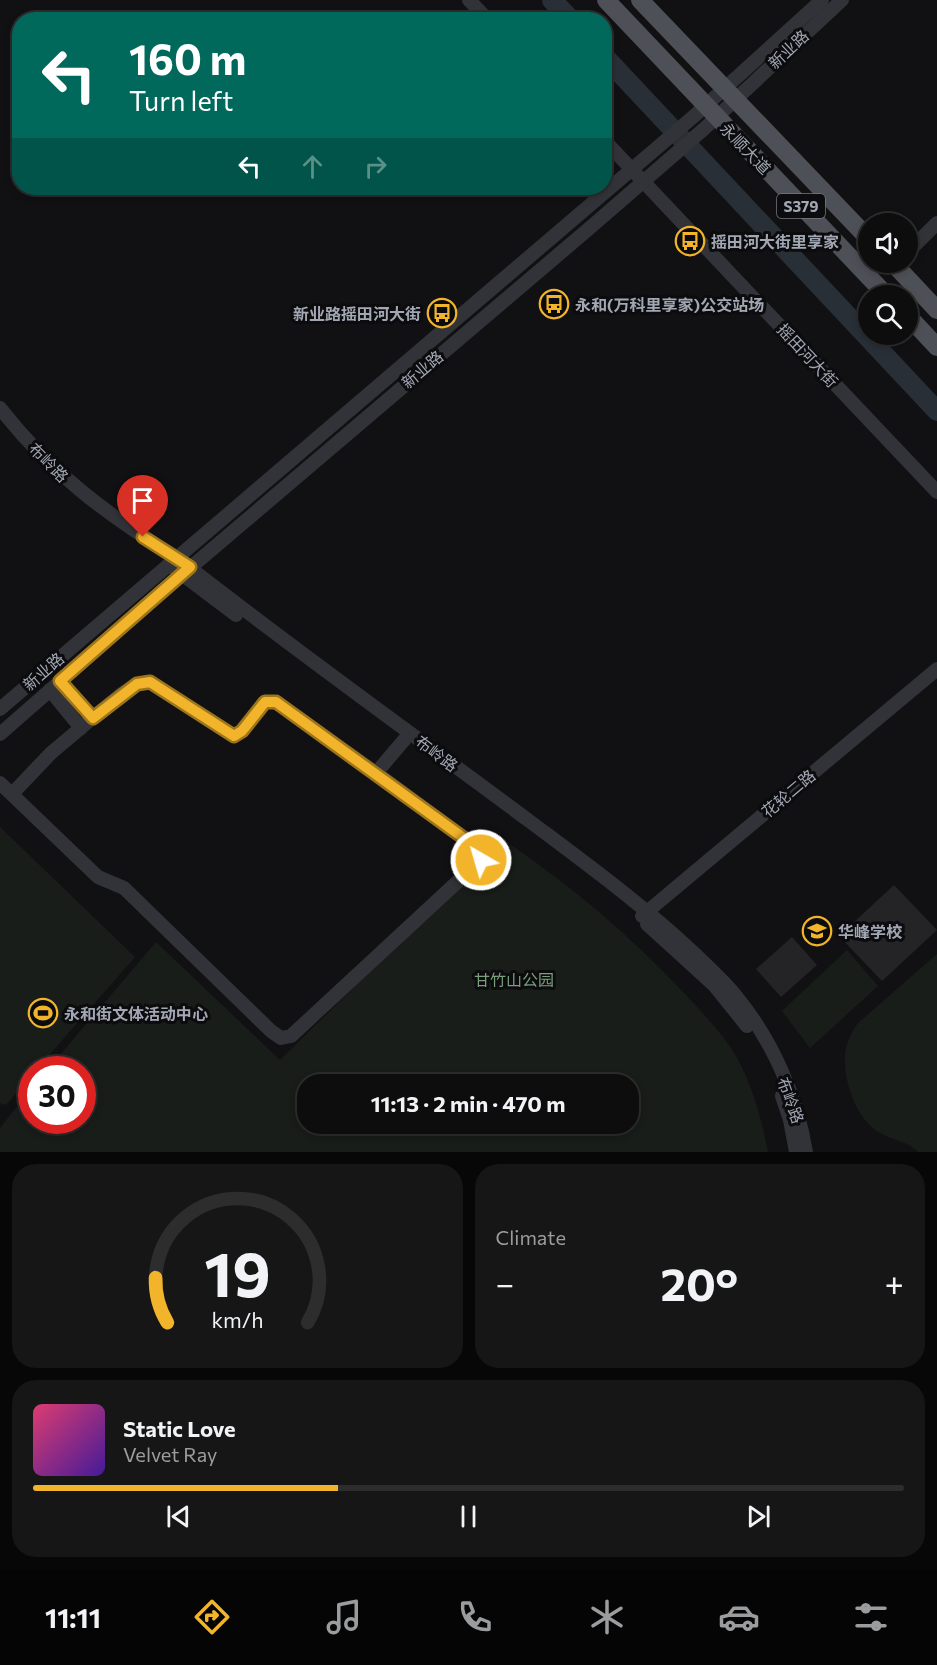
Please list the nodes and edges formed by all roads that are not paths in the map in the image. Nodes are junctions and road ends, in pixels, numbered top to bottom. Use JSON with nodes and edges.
{"nodes":[{"id":1,"x":469,"y":0,"type":"edge"},
{"id":2,"x":606,"y":0,"type":"edge"},
{"id":3,"x":640,"y":0,"type":"edge"},
{"id":4,"x":822,"y":0,"type":"edge"},
{"id":5,"x":842,"y":0,"type":"edge"},
{"id":6,"x":480,"y":12,"type":"edge"},
{"id":7,"x":730,"y":93,"type":"junction"},
{"id":8,"x":705,"y":117,"type":"junction"},
{"id":9,"x":612,"y":147,"type":"edge"},
{"id":10,"x":635,"y":167,"type":"junction"},
{"id":11,"x":648,"y":178,"type":"junction"},
{"id":12,"x":612,"y":187,"type":"edge"},
{"id":13,"x":602,"y":195,"type":"edge"},
{"id":14,"x":937,"y":223,"type":"edge"},
{"id":15,"x":818,"y":224,"type":"junction"},
{"id":16,"x":858,"y":227,"type":"edge"},
{"id":17,"x":858,"y":242,"type":"edge"},
{"id":18,"x":918,"y":242,"type":"edge"},
{"id":19,"x":902,"y":273,"type":"edge"},
{"id":20,"x":876,"y":285,"type":"edge"},
{"id":21,"x":937,"y":310,"type":"edge"},
{"id":22,"x":918,"y":327,"type":"edge"},
{"id":23,"x":937,"y":347,"type":"edge"},
{"id":24,"x":0,"y":408,"type":"edge"},
{"id":25,"x":937,"y":492,"type":"edge"},
{"id":26,"x":172,"y":560,"type":"junction"},
{"id":27,"x":186,"y":571,"type":"junction"},
{"id":28,"x":937,"y":669,"type":"edge"},
{"id":29,"x":55,"y":685,"type":"junction"},
{"id":30,"x":0,"y":708,"type":"edge"},
{"id":31,"x":93,"y":718,"type":"junction"},
{"id":32,"x":81,"y":728,"type":"junction"},
{"id":33,"x":0,"y":734,"type":"edge"},
{"id":34,"x":405,"y":739,"type":"junction"},
{"id":35,"x":376,"y":773,"type":"junction"},
{"id":36,"x":0,"y":783,"type":"edge"},
{"id":37,"x":12,"y":794,"type":"junction"},
{"id":38,"x":643,"y":914,"type":"junction"},
{"id":39,"x":796,"y":1152,"type":"edge"},
{"id":40,"x":806,"y":1152,"type":"edge"}],
"edges":[{"from":1,"to":6,"type":"street"},
{"from":2,"to":8,"type":"main road","name":"永顺大道","number":"S379"},
{"from":3,"to":7,"type":"main road","name":"永顺大道","number":"S379"},
{"from":4,"to":7,"type":"street","name":"新业路"},
{"from":5,"to":7,"type":"street","name":"新业路"},
{"from":7,"to":8,"type":"street","name":"新业路"},
{"from":7,"to":16,"type":"main road","name":"永顺大道","number":"S379"},
{"from":8,"to":10,"type":"street","name":"新业路"},
{"from":8,"to":11,"type":"street","name":"新业路"},
{"from":8,"to":15,"type":"main road","name":"永顺大道","number":"S379"},
{"from":9,"to":10,"type":"street","name":"摇田河大街"},
{"from":10,"to":11,"type":"street","name":"摇田河大街"},
{"from":10,"to":12,"type":"street","name":"新业路"},
{"from":11,"to":25,"type":"street","name":"摇田河大街"},
{"from":11,"to":27,"type":"street","name":"新业路"},
{"from":13,"to":26,"type":"street","name":"新业路"},
{"from":14,"to":18,"type":"street"},
{"from":15,"to":17,"type":"main road"},
{"from":15,"to":20,"type":"main road","name":"永顺大道","number":"S379"},
{"from":19,"to":21,"type":"main road"},
{"from":22,"to":23,"type":"main road"},
{"from":24,"to":26,"type":"street","name":"布岭路"},
{"from":26,"to":27,"type":"street","name":"布岭路"},
{"from":26,"to":30,"type":"street","name":"新业路"},
{"from":27,"to":29,"type":"street","name":"新业路"},
{"from":27,"to":34,"type":"street","name":"布岭路"},
{"from":27,"to":38,"type":"street","name":"布岭路"},
{"from":28,"to":38,"type":"street","name":"花轮二路"},
{"from":29,"to":31,"type":"street"},
{"from":29,"to":32,"type":"street"},
{"from":29,"to":33,"type":"street","name":"新业路"},
{"from":31,"to":32,"type":"street"},
{"from":31,"to":35,"type":"street"},
{"from":32,"to":37,"type":"street"},
{"from":34,"to":35,"type":"street"},
{"from":34,"to":38,"type":"street","name":"布岭路"},
{"from":35,"to":37,"type":"street"},
{"from":36,"to":37,"type":"street"},
{"from":38,"to":39,"type":"street","name":"布岭路"},
{"from":38,"to":40,"type":"street","name":"布岭路"}]}
